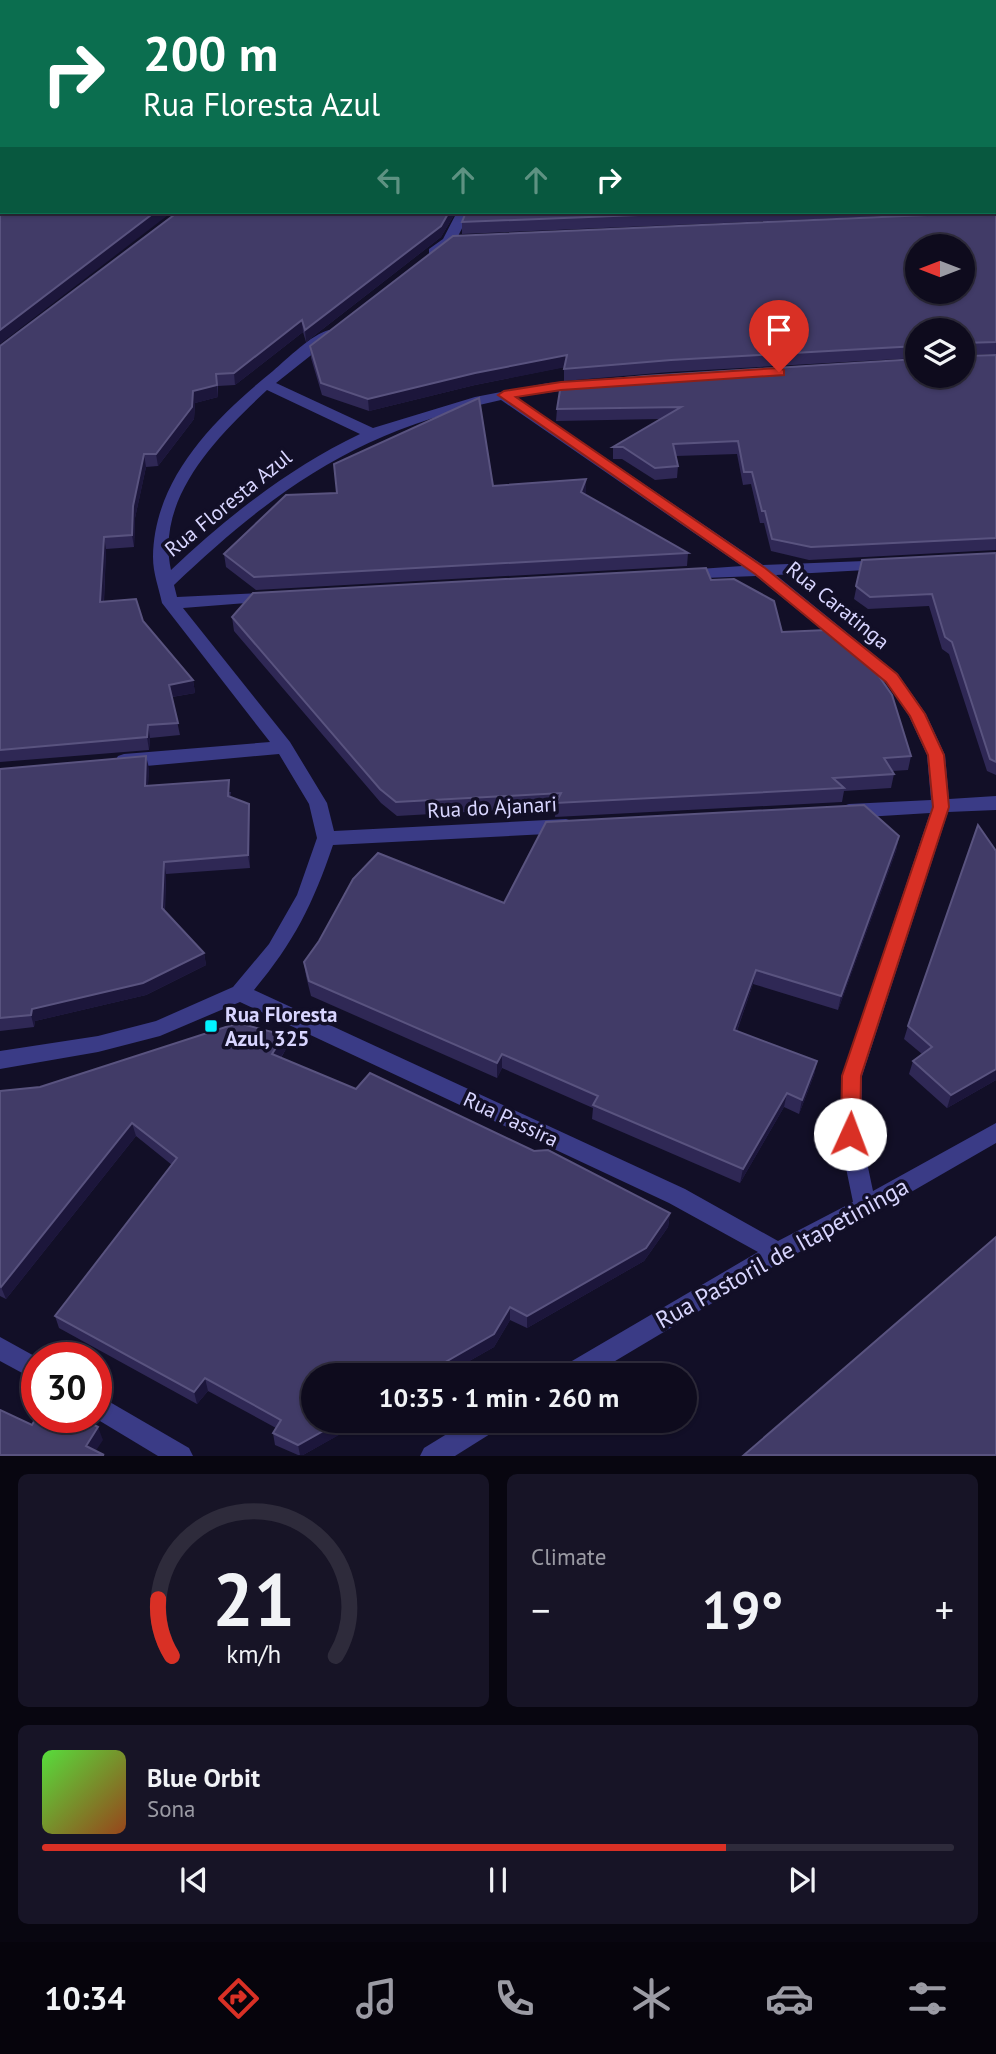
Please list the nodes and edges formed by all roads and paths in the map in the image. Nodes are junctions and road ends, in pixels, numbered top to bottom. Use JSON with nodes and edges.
{"nodes":[{"id":1,"x":463,"y":214,"type":"edge"},
{"id":2,"x":428,"y":258,"type":"edge"},
{"id":3,"x":341,"y":325,"type":"edge"},
{"id":4,"x":602,"y":383,"type":"edge"},
{"id":5,"x":265,"y":384,"type":"junction"},
{"id":6,"x":504,"y":395,"type":"junction"},
{"id":7,"x":373,"y":434,"type":"junction"},
{"id":8,"x":899,"y":563,"type":"edge"},
{"id":9,"x":760,"y":571,"type":"junction"},
{"id":10,"x":663,"y":576,"type":"edge"},
{"id":11,"x":167,"y":594,"type":"junction"},
{"id":12,"x":290,"y":595,"type":"edge"},
{"id":13,"x":284,"y":747,"type":"junction"},
{"id":14,"x":108,"y":762,"type":"edge"},
{"id":15,"x":996,"y":803,"type":"edge"},
{"id":16,"x":941,"y":807,"type":"junction"},
{"id":17,"x":832,"y":812,"type":"edge"},
{"id":18,"x":585,"y":825,"type":"edge"},
{"id":19,"x":326,"y":838,"type":"junction"},
{"id":20,"x":240,"y":993,"type":"junction"},
{"id":21,"x":0,"y":1060,"type":"edge"},
{"id":22,"x":996,"y":1132,"type":"edge"},
{"id":23,"x":865,"y":1207,"type":"junction"},
{"id":24,"x":778,"y":1252,"type":"junction"},
{"id":25,"x":0,"y":1348,"type":"edge"},
{"id":26,"x":21,"y":1360,"type":"edge"},
{"id":27,"x":590,"y":1363,"type":"edge"},
{"id":28,"x":112,"y":1414,"type":"edge"},
{"id":29,"x":470,"y":1433,"type":"edge"},
{"id":30,"x":181,"y":1455,"type":"edge"},
{"id":31,"x":432,"y":1455,"type":"edge"}],
"edges":[{"from":1,"to":2,"type":"street"},
{"from":3,"to":5,"type":"street"},
{"from":4,"to":6,"type":"street","name":"Rua Floresta Azul"},
{"from":5,"to":7,"type":"street"},
{"from":5,"to":11,"type":"street"},
{"from":6,"to":7,"type":"street","name":"Rua Floresta Azul"},
{"from":6,"to":9,"type":"street","name":"Rua Caratinga"},
{"from":7,"to":11,"type":"street","name":"Rua Floresta Azul"},
{"from":8,"to":9,"type":"street"},
{"from":9,"to":10,"type":"street"},
{"from":9,"to":16,"type":"street","name":"Rua Caratinga"},
{"from":11,"to":12,"type":"street"},
{"from":11,"to":13,"type":"street"},
{"from":13,"to":14,"type":"street"},
{"from":13,"to":19,"type":"street"},
{"from":15,"to":16,"type":"street"},
{"from":16,"to":17,"type":"street"},
{"from":16,"to":23,"type":"street","name":"Rua Caratinga"},
{"from":18,"to":19,"type":"street","name":"Rua do Ajanari"},
{"from":19,"to":20,"type":"street"},
{"from":20,"to":21,"type":"street"},
{"from":20,"to":24,"type":"street","name":"Rua Passira"},
{"from":22,"to":23,"type":"street","name":"Rua Pastoril de Itapetininga"},
{"from":23,"to":24,"type":"street","name":"Rua Pastoril de Itapetininga"},
{"from":24,"to":27,"type":"street","name":"Rua Pastoril de Itapetininga"},
{"from":25,"to":26,"type":"street"},
{"from":28,"to":30,"type":"street"},
{"from":29,"to":31,"type":"street"}]}
